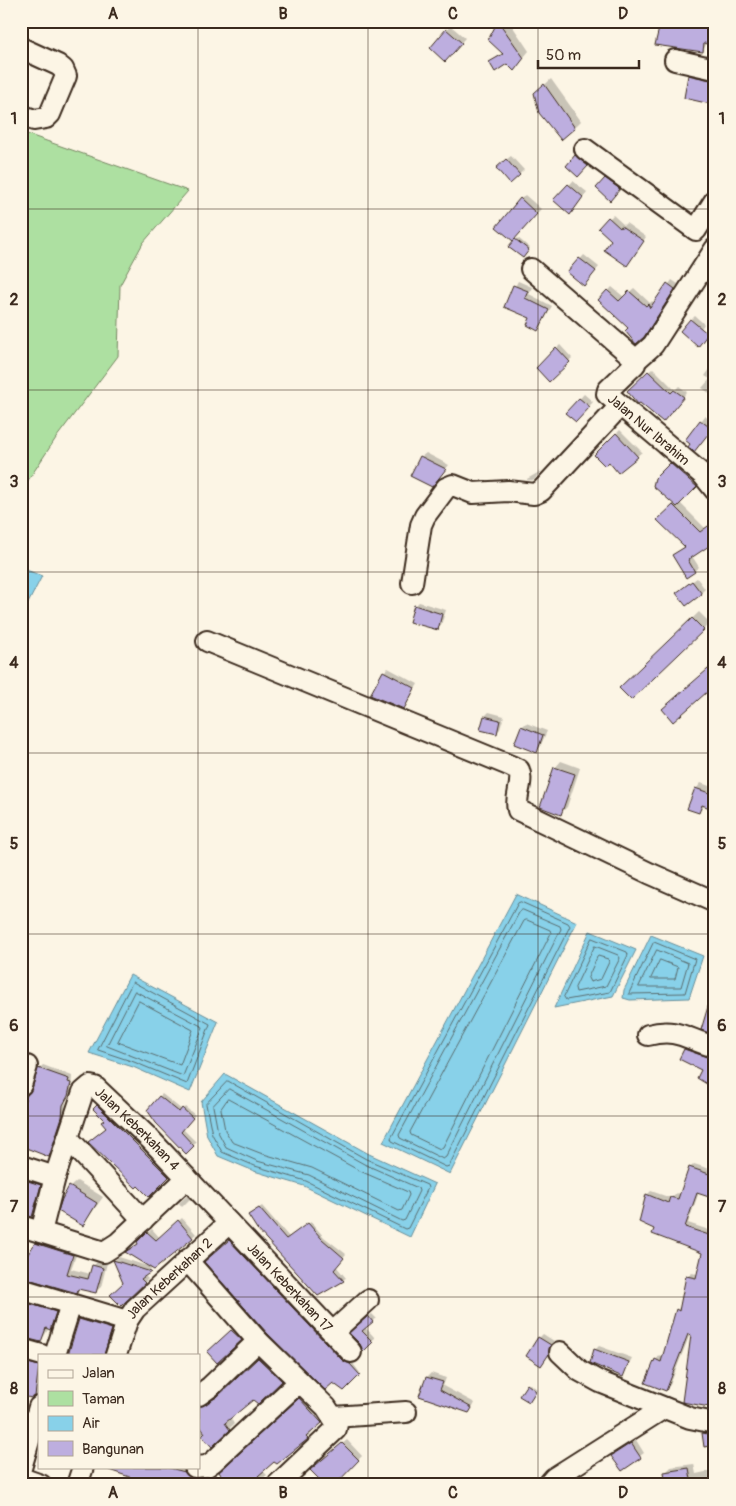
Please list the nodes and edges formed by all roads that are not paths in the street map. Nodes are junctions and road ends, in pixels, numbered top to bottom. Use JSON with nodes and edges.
{"nodes":[{"id":1,"x":21,"y":48,"type":"edge"},
{"id":2,"x":675,"y":60,"type":"dead end"},
{"id":3,"x":715,"y":69,"type":"edge"},
{"id":4,"x":21,"y":115,"type":"edge"},
{"id":5,"x":585,"y":149,"type":"dead end"},
{"id":6,"x":715,"y":200,"type":"edge"},
{"id":7,"x":696,"y":230,"type":"junction"},
{"id":8,"x":715,"y":247,"type":"edge"},
{"id":9,"x":531,"y":269,"type":"dead end"},
{"id":10,"x":636,"y":361,"type":"junction"},
{"id":11,"x":620,"y":406,"type":"junction"},
{"id":12,"x":711,"y":476,"type":"edge"},
{"id":13,"x":412,"y":583,"type":"dead end"},
{"id":14,"x":207,"y":640,"type":"dead end"},
{"id":15,"x":715,"y":902,"type":"edge"},
{"id":16,"x":648,"y":1035,"type":"dead end"},
{"id":17,"x":715,"y":1047,"type":"edge"},
{"id":18,"x":68,"y":1138,"type":"junction"},
{"id":19,"x":21,"y":1166,"type":"edge"},
{"id":20,"x":55,"y":1177,"type":"junction"},
{"id":21,"x":187,"y":1178,"type":"junction"},
{"id":22,"x":142,"y":1220,"type":"junction"},
{"id":23,"x":229,"y":1223,"type":"junction"},
{"id":24,"x":21,"y":1226,"type":"edge"},
{"id":25,"x":41,"y":1232,"type":"junction"},
{"id":26,"x":187,"y":1260,"type":"junction"},
{"id":27,"x":21,"y":1289,"type":"edge"},
{"id":28,"x":368,"y":1300,"type":"dead end"},
{"id":29,"x":70,"y":1304,"type":"junction"},
{"id":30,"x":127,"y":1321,"type":"junction"},
{"id":31,"x":333,"y":1332,"type":"junction"},
{"id":32,"x":258,"y":1341,"type":"junction"},
{"id":33,"x":21,"y":1349,"type":"edge"},
{"id":34,"x":351,"y":1352,"type":"dead end"},
{"id":35,"x":560,"y":1352,"type":"dead end"},
{"id":36,"x":38,"y":1354,"type":"edge"},
{"id":37,"x":55,"y":1354,"type":"edge"},
{"id":38,"x":116,"y":1354,"type":"edge"},
{"id":39,"x":299,"y":1382,"type":"junction"},
{"id":40,"x":204,"y":1391,"type":"edge"},
{"id":41,"x":664,"y":1408,"type":"junction"},
{"id":42,"x":406,"y":1412,"type":"dead end"},
{"id":43,"x":32,"y":1413,"type":"edge"},
{"id":44,"x":334,"y":1417,"type":"junction"},
{"id":45,"x":715,"y":1423,"type":"edge"},
{"id":46,"x":200,"y":1467,"type":"edge"},
{"id":47,"x":21,"y":1468,"type":"edge"},
{"id":48,"x":83,"y":1468,"type":"edge"},
{"id":49,"x":21,"y":1478,"type":"edge"},
{"id":50,"x":41,"y":1485,"type":"edge"},
{"id":51,"x":77,"y":1485,"type":"edge"},
{"id":52,"x":277,"y":1485,"type":"edge"},
{"id":53,"x":548,"y":1485,"type":"edge"}],
"edges":[{"from":1,"to":4,"type":"street"},
{"from":2,"to":3,"type":"street"},
{"from":5,"to":7,"type":"street"},
{"from":6,"to":7,"type":"street"},
{"from":7,"to":8,"type":"street"},
{"from":8,"to":10,"type":"street"},
{"from":9,"to":10,"type":"street"},
{"from":10,"to":11,"type":"street","name":"Jalan Nur Ibrahim"},
{"from":11,"to":12,"type":"street","name":"Jalan Nur Ibrahim"},
{"from":11,"to":13,"type":"street"},
{"from":14,"to":15,"type":"street"},
{"from":16,"to":17,"type":"street"},
{"from":18,"to":20,"type":"street","name":"Jalan Keberkahan 4"},
{"from":18,"to":21,"type":"street","name":"Jalan Keberkahan 4"},
{"from":18,"to":22,"type":"street"},
{"from":19,"to":20,"type":"street"},
{"from":20,"to":25,"type":"street","name":"Jalan Keberkahan 4"},
{"from":21,"to":22,"type":"street"},
{"from":21,"to":23,"type":"street","name":"Jalan Keberkahan 4"},
{"from":22,"to":25,"type":"street"},
{"from":23,"to":26,"type":"street","name":"Jalan Keberkahan 2"},
{"from":23,"to":31,"type":"street","name":"Jalan Keberkahan 17"},
{"from":24,"to":25,"type":"street"},
{"from":26,"to":30,"type":"street","name":"Jalan Keberkahan 2"},
{"from":26,"to":32,"type":"street"},
{"from":27,"to":29,"type":"street","name":"Jalan Keberkahan 2"},
{"from":28,"to":31,"type":"street"},
{"from":29,"to":30,"type":"street","name":"Jalan Keberkahan 2"},
{"from":29,"to":37,"type":"street"},
{"from":30,"to":38,"type":"street"},
{"from":31,"to":34,"type":"street","name":"Jalan Keberkahan 17"},
{"from":32,"to":39,"type":"street"},
{"from":32,"to":40,"type":"street"},
{"from":33,"to":36,"type":"street"},
{"from":35,"to":41,"type":"street"},
{"from":39,"to":44,"type":"street"},
{"from":39,"to":46,"type":"street"},
{"from":41,"to":45,"type":"street"},
{"from":41,"to":53,"type":"street"},
{"from":42,"to":44,"type":"street"},
{"from":43,"to":47,"type":"street"},
{"from":44,"to":52,"type":"street"},
{"from":48,"to":51,"type":"street"},
{"from":49,"to":50,"type":"street"}]}
